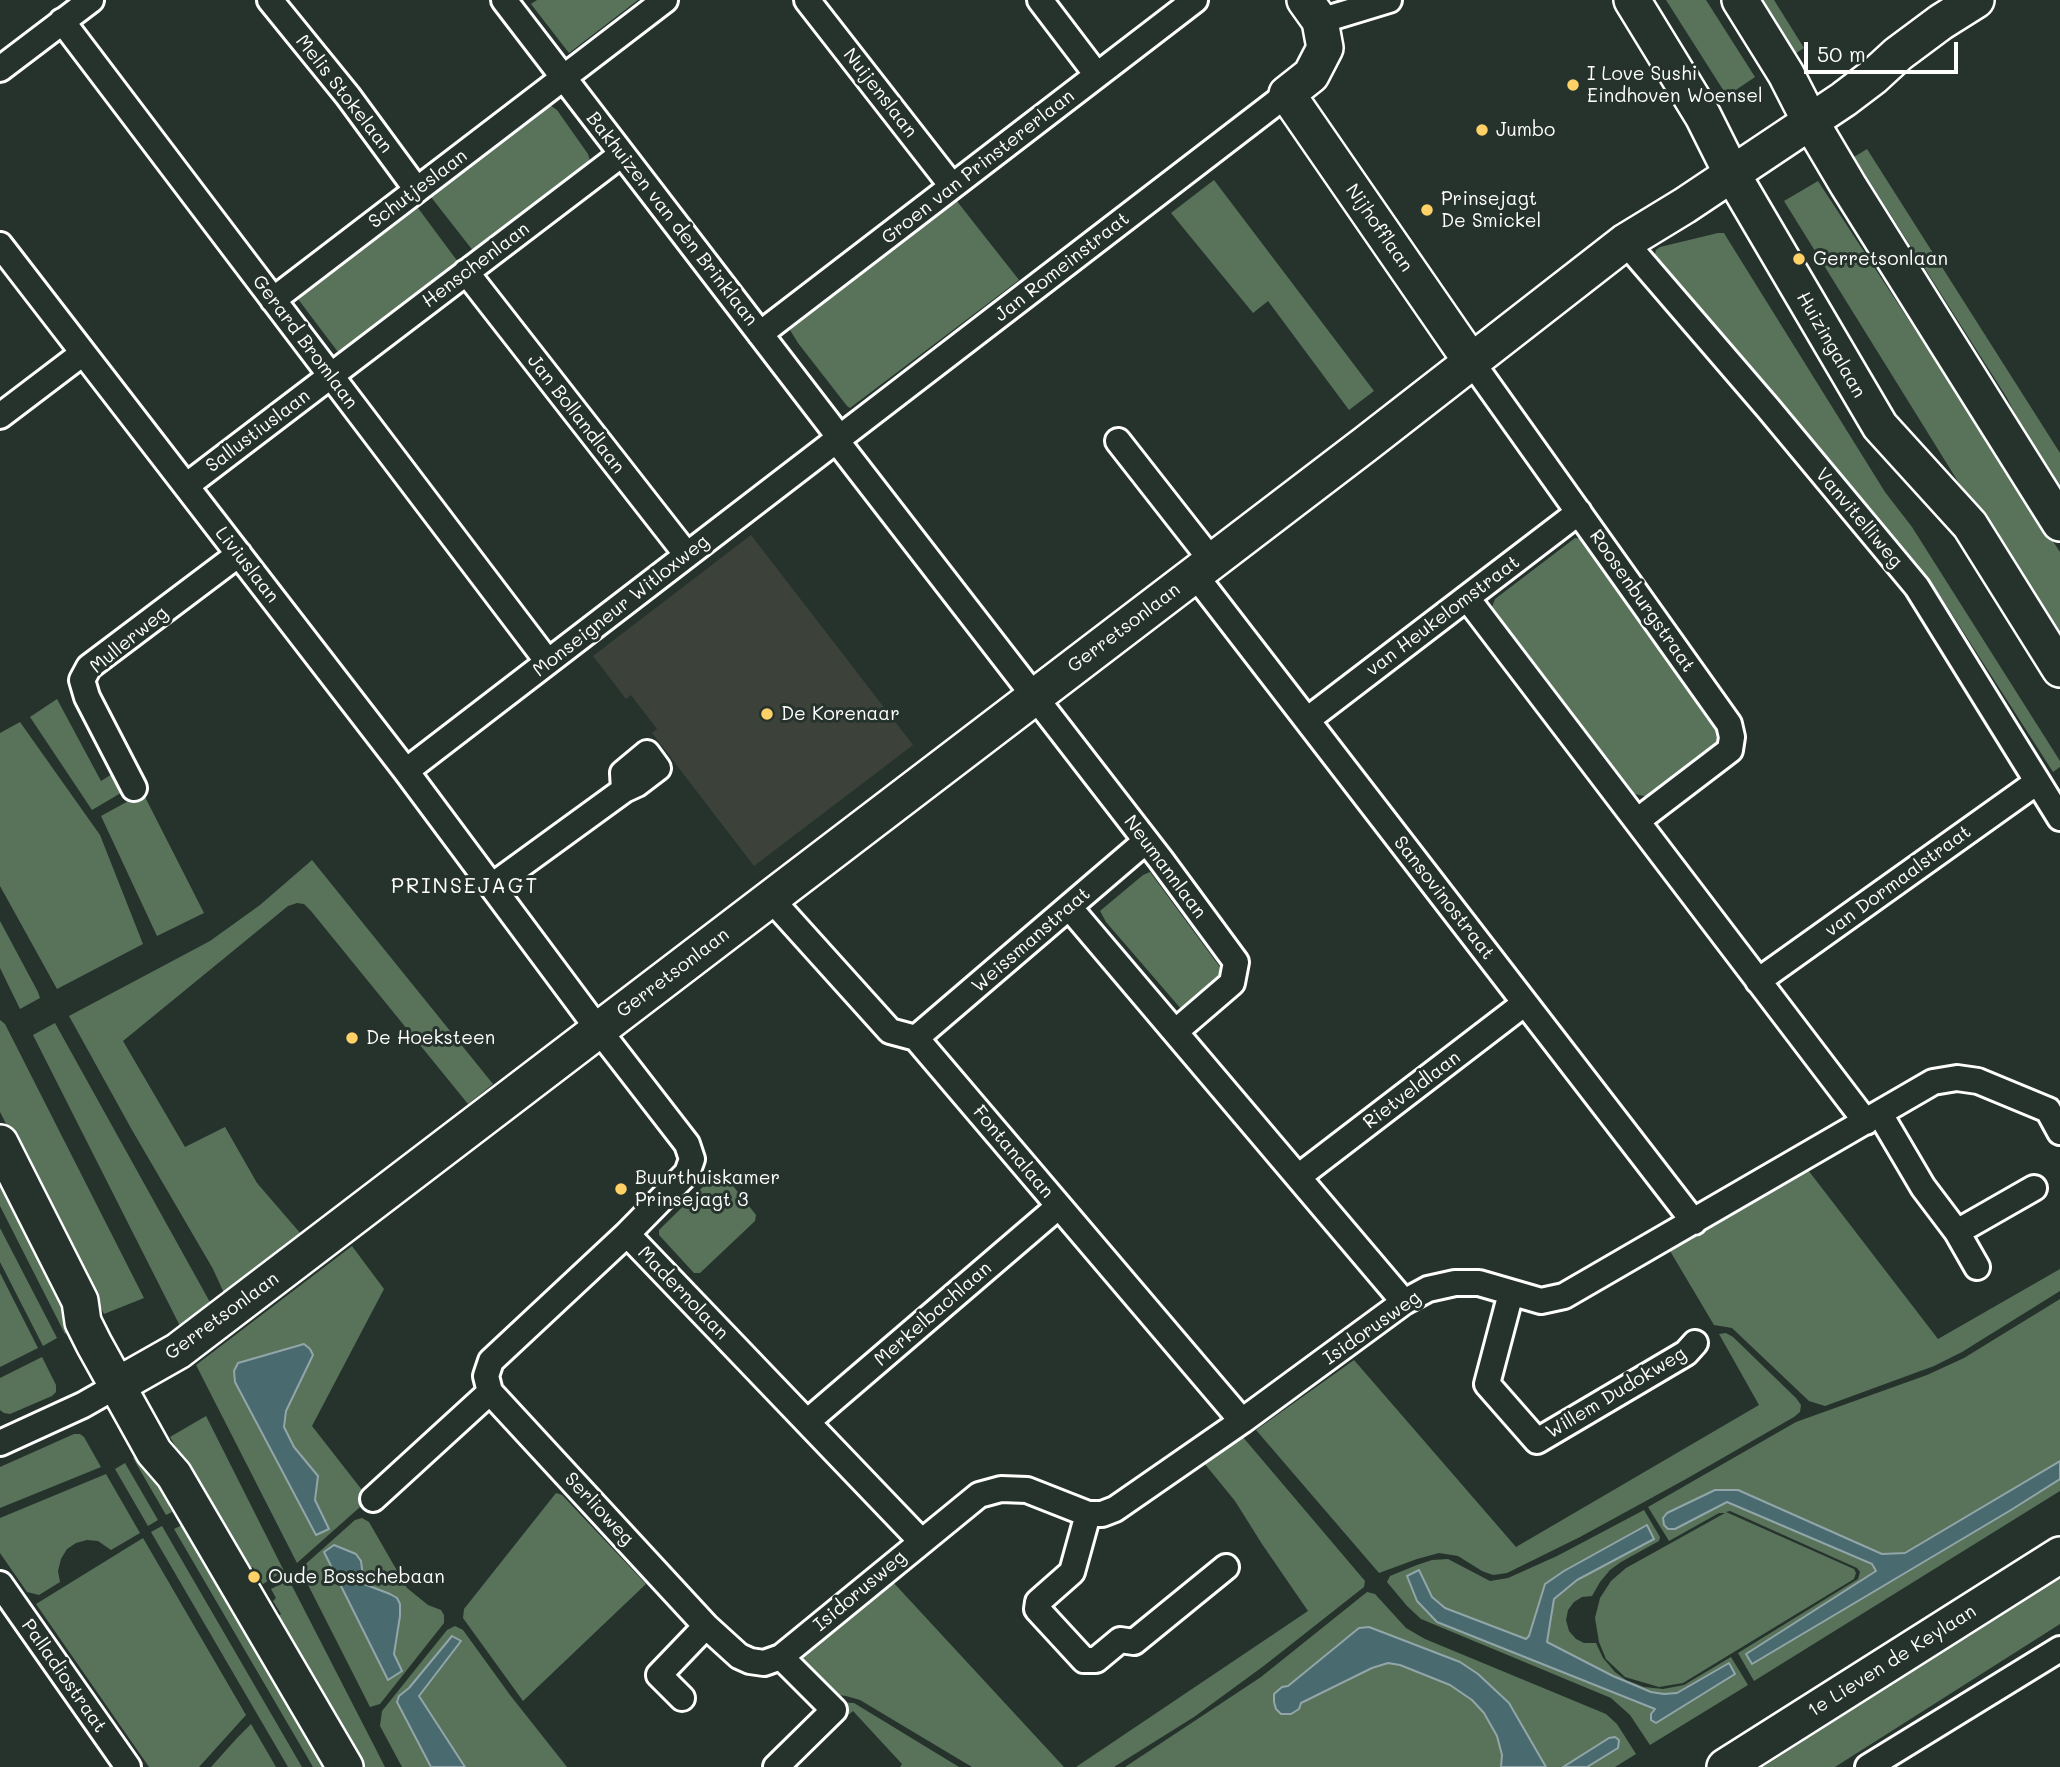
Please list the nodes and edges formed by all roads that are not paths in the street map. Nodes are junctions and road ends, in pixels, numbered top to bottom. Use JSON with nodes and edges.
{"nodes":[{"id":1,"x":91,"y":0,"type":"edge"},
{"id":2,"x":270,"y":0,"type":"edge"},
{"id":3,"x":665,"y":0,"type":"edge"},
{"id":4,"x":807,"y":0,"type":"edge"},
{"id":5,"x":1040,"y":0,"type":"edge"},
{"id":6,"x":1195,"y":0,"type":"edge"},
{"id":7,"x":1389,"y":0,"type":"edge"},
{"id":8,"x":1632,"y":0,"type":"edge"},
{"id":9,"x":1740,"y":0,"type":"edge"},
{"id":10,"x":1976,"y":0,"type":"edge"},
{"id":11,"x":506,"y":1,"type":"edge"},
{"id":12,"x":1312,"y":10,"type":"edge"},
{"id":13,"x":62,"y":21,"type":"junction"},
{"id":14,"x":0,"y":69,"type":"edge"},
{"id":15,"x":1097,"y":75,"type":"junction"},
{"id":16,"x":563,"y":78,"type":"junction"},
{"id":17,"x":1287,"y":94,"type":"junction"},
{"id":18,"x":1806,"y":113,"type":"junction"},
{"id":19,"x":622,"y":154,"type":"junction"},
{"id":20,"x":1727,"y":165,"type":"junction"},
{"id":21,"x":952,"y":186,"type":"junction"},
{"id":22,"x":417,"y":190,"type":"junction"},
{"id":23,"x":1625,"y":242,"type":"junction"},
{"id":24,"x":0,"y":245,"type":"edge"},
{"id":25,"x":466,"y":272,"type":"junction"},
{"id":26,"x":273,"y":300,"type":"junction"},
{"id":27,"x":760,"y":334,"type":"junction"},
{"id":28,"x":83,"y":353,"type":"junction"},
{"id":29,"x":1471,"y":361,"type":"junction"},
{"id":30,"x":331,"y":376,"type":"junction"},
{"id":31,"x":0,"y":416,"type":"edge"},
{"id":32,"x":838,"y":439,"type":"junction"},
{"id":33,"x":1118,"y":441,"type":"dead end"},
{"id":34,"x":186,"y":486,"type":"junction"},
{"id":35,"x":1579,"y":512,"type":"junction"},
{"id":36,"x":2060,"y":523,"type":"edge"},
{"id":37,"x":239,"y":554,"type":"junction"},
{"id":38,"x":687,"y":555,"type":"junction"},
{"id":39,"x":1203,"y":568,"type":"junction"},
{"id":40,"x":1467,"y":598,"type":"junction"},
{"id":41,"x":548,"y":662,"type":"junction"},
{"id":42,"x":2060,"y":669,"type":"edge"},
{"id":43,"x":1034,"y":697,"type":"junction"},
{"id":44,"x":1307,"y":720,"type":"junction"},
{"id":45,"x":406,"y":771,"type":"junction"},
{"id":46,"x":2037,"y":782,"type":"junction"},
{"id":47,"x":134,"y":788,"type":"dead end"},
{"id":48,"x":624,"y":790,"type":"dead end"},
{"id":49,"x":2060,"y":818,"type":"edge"},
{"id":50,"x":1637,"y":821,"type":"junction"},
{"id":51,"x":1146,"y":841,"type":"junction"},
{"id":52,"x":492,"y":886,"type":"junction"},
{"id":53,"x":771,"y":899,"type":"junction"},
{"id":54,"x":1069,"y":907,"type":"junction"},
{"id":55,"x":1758,"y":981,"type":"junction"},
{"id":56,"x":1525,"y":1003,"type":"junction"},
{"id":57,"x":598,"y":1029,"type":"junction"},
{"id":58,"x":1175,"y":1032,"type":"junction"},
{"id":59,"x":916,"y":1038,"type":"junction"},
{"id":60,"x":2054,"y":1106,"type":"edge"},
{"id":61,"x":1873,"y":1118,"type":"junction"},
{"id":62,"x":2060,"y":1132,"type":"edge"},
{"id":63,"x":0,"y":1143,"type":"edge"},
{"id":64,"x":1298,"y":1177,"type":"junction"},
{"id":65,"x":2034,"y":1188,"type":"dead end"},
{"id":66,"x":1059,"y":1206,"type":"junction"},
{"id":67,"x":1694,"y":1222,"type":"junction"},
{"id":68,"x":1958,"y":1232,"type":"junction"},
{"id":69,"x":627,"y":1234,"type":"junction"},
{"id":70,"x":1977,"y":1267,"type":"dead end"},
{"id":71,"x":1511,"y":1293,"type":"junction"},
{"id":72,"x":1405,"y":1302,"type":"junction"},
{"id":73,"x":1695,"y":1343,"type":"dead end"},
{"id":74,"x":124,"y":1382,"type":"junction"},
{"id":75,"x":490,"y":1392,"type":"junction"},
{"id":76,"x":1242,"y":1421,"type":"junction"},
{"id":77,"x":807,"y":1422,"type":"junction"},
{"id":78,"x":0,"y":1443,"type":"edge"},
{"id":79,"x":373,"y":1499,"type":"dead end"},
{"id":80,"x":1088,"y":1514,"type":"junction"},
{"id":81,"x":921,"y":1541,"type":"junction"},
{"id":82,"x":2060,"y":1555,"type":"edge"},
{"id":83,"x":1226,"y":1567,"type":"dead end"},
{"id":84,"x":0,"y":1584,"type":"edge"},
{"id":85,"x":706,"y":1626,"type":"junction"},
{"id":86,"x":2060,"y":1648,"type":"edge"},
{"id":87,"x":781,"y":1657,"type":"junction"},
{"id":88,"x":682,"y":1698,"type":"dead end"},
{"id":89,"x":128,"y":1767,"type":"edge"},
{"id":90,"x":345,"y":1767,"type":"edge"},
{"id":91,"x":776,"y":1767,"type":"edge"},
{"id":92,"x":1725,"y":1767,"type":"edge"},
{"id":93,"x":1868,"y":1767,"type":"edge"}],
"edges":[{"from":1,"to":13,"type":"street"},
{"from":2,"to":22,"type":"street","name":"Melis Stokelaan"},
{"from":3,"to":16,"type":"street","name":"Schutjeslaan"},
{"from":4,"to":21,"type":"street","name":"Nuijenslaan"},
{"from":5,"to":15,"type":"street"},
{"from":6,"to":15,"type":"street","name":"Groen van Prinstererlaan"},
{"from":7,"to":12,"type":"street"},
{"from":8,"to":20,"type":"street","name":"Huizingalaan"},
{"from":9,"to":18,"type":"street"},
{"from":10,"to":18,"type":"street","name":"Gerretsonlaan"},
{"from":11,"to":16,"type":"street","name":"Bakhuizen van den Brinklaan"},
{"from":12,"to":17,"type":"street"},
{"from":13,"to":14,"type":"street"},
{"from":13,"to":26,"type":"street","name":"Gerard Bromlaan"},
{"from":15,"to":21,"type":"street","name":"Groen van Prinstererlaan"},
{"from":16,"to":19,"type":"street","name":"Bakhuizen van den Brinklaan"},
{"from":16,"to":22,"type":"street","name":"Schutjeslaan"},
{"from":17,"to":29,"type":"street","name":"Nijhofflaan"},
{"from":17,"to":32,"type":"street","name":"Jan Romeinstraat"},
{"from":18,"to":20,"type":"street","name":"Gerretsonlaan"},
{"from":18,"to":36,"type":"street"},
{"from":19,"to":25,"type":"street","name":"Henschenlaan"},
{"from":19,"to":27,"type":"street","name":"Bakhuizen van den Brinklaan"},
{"from":20,"to":23,"type":"street","name":"Gerretsonlaan"},
{"from":20,"to":42,"type":"street","name":"Huizingalaan"},
{"from":21,"to":27,"type":"street","name":"Groen van Prinstererlaan"},
{"from":22,"to":26,"type":"street","name":"Schutjeslaan"},
{"from":23,"to":29,"type":"street","name":"Gerretsonlaan"},
{"from":23,"to":46,"type":"street","name":"Vanvitelliweg"},
{"from":24,"to":28,"type":"street","name":"Liviuslaan"},
{"from":25,"to":30,"type":"street","name":"Henschenlaan"},
{"from":25,"to":38,"type":"street","name":"Jan Bollandlaan"},
{"from":26,"to":30,"type":"street","name":"Gerard Bromlaan"},
{"from":27,"to":32,"type":"street","name":"Bakhuizen van den Brinklaan"},
{"from":28,"to":31,"type":"street"},
{"from":28,"to":34,"type":"street","name":"Liviuslaan"},
{"from":29,"to":35,"type":"street","name":"Roosenburgstraat"},
{"from":29,"to":39,"type":"street","name":"Gerretsonlaan"},
{"from":30,"to":34,"type":"street","name":"Sallustiuslaan"},
{"from":30,"to":41,"type":"street","name":"Gerard Bromlaan"},
{"from":32,"to":38,"type":"street","name":"Monseigneur Witloxweg"},
{"from":32,"to":43,"type":"street","name":"Bakhuizen van den Brinklaan"},
{"from":33,"to":39,"type":"street"},
{"from":34,"to":37,"type":"street","name":"Liviuslaan"},
{"from":35,"to":40,"type":"street","name":"van Heukelomstraat"},
{"from":35,"to":50,"type":"street","name":"Roosenburgstraat"},
{"from":37,"to":45,"type":"street","name":"Liviuslaan"},
{"from":37,"to":47,"type":"street","name":"Mullerweg"},
{"from":38,"to":41,"type":"street","name":"Monseigneur Witloxweg"},
{"from":39,"to":43,"type":"street","name":"Gerretsonlaan"},
{"from":39,"to":44,"type":"street","name":"Sansovinostraat"},
{"from":40,"to":44,"type":"street","name":"van Heukelomstraat"},
{"from":40,"to":50,"type":"street"},
{"from":41,"to":45,"type":"street","name":"Monseigneur Witloxweg"},
{"from":43,"to":51,"type":"street","name":"Neumannlaan"},
{"from":43,"to":53,"type":"street","name":"Gerretsonlaan"},
{"from":44,"to":56,"type":"street","name":"Sansovinostraat"},
{"from":45,"to":52,"type":"street","name":"Liviuslaan"},
{"from":46,"to":49,"type":"street","name":"Vanvitelliweg"},
{"from":46,"to":55,"type":"street","name":"van Dormaalstraat"},
{"from":48,"to":52,"type":"street"},
{"from":50,"to":55,"type":"street"},
{"from":51,"to":54,"type":"street","name":"Weissmanstraat"},
{"from":51,"to":58,"type":"street","name":"Neumannlaan"},
{"from":52,"to":57,"type":"street","name":"Liviuslaan"},
{"from":53,"to":57,"type":"street","name":"Gerretsonlaan"},
{"from":53,"to":59,"type":"street","name":"Fontanalaan"},
{"from":54,"to":58,"type":"street"},
{"from":54,"to":59,"type":"street","name":"Weissmanstraat"},
{"from":55,"to":61,"type":"street"},
{"from":56,"to":64,"type":"street","name":"Rietveldlaan"},
{"from":56,"to":67,"type":"street","name":"Sansovinostraat"},
{"from":57,"to":69,"type":"street","name":"Madernolaan"},
{"from":57,"to":74,"type":"street","name":"Gerretsonlaan"},
{"from":58,"to":64,"type":"street"},
{"from":59,"to":66,"type":"street","name":"Fontanalaan"},
{"from":60,"to":61,"type":"street","name":"Isidorusweg"},
{"from":60,"to":62,"type":"street"},
{"from":61,"to":67,"type":"street","name":"Isidorusweg"},
{"from":61,"to":68,"type":"street"},
{"from":63,"to":74,"type":"street"},
{"from":64,"to":72,"type":"street"},
{"from":65,"to":68,"type":"street"},
{"from":66,"to":76,"type":"street","name":"Fontanalaan"},
{"from":66,"to":77,"type":"street","name":"Merkelbachlaan"},
{"from":67,"to":71,"type":"street","name":"Isidorusweg"},
{"from":68,"to":70,"type":"street"},
{"from":69,"to":75,"type":"street"},
{"from":69,"to":77,"type":"street","name":"Madernolaan"},
{"from":71,"to":72,"type":"street","name":"Isidorusweg"},
{"from":71,"to":73,"type":"street","name":"Willem Dudokweg"},
{"from":72,"to":76,"type":"street","name":"Isidorusweg"},
{"from":74,"to":78,"type":"street"},
{"from":74,"to":90,"type":"street"},
{"from":75,"to":79,"type":"street"},
{"from":75,"to":85,"type":"street","name":"Serlioweg"},
{"from":76,"to":80,"type":"street","name":"Isidorusweg"},
{"from":77,"to":81,"type":"street","name":"Madernolaan"},
{"from":80,"to":81,"type":"street","name":"Isidorusweg"},
{"from":80,"to":83,"type":"street"},
{"from":81,"to":87,"type":"street","name":"Isidorusweg"},
{"from":82,"to":92,"type":"street","name":"1e Lieven de Keylaan"},
{"from":84,"to":89,"type":"street","name":"Palladiostraat"},
{"from":85,"to":87,"type":"street","name":"Serlioweg"},
{"from":85,"to":88,"type":"street"},
{"from":86,"to":93,"type":"street"},
{"from":87,"to":91,"type":"street"}]}
